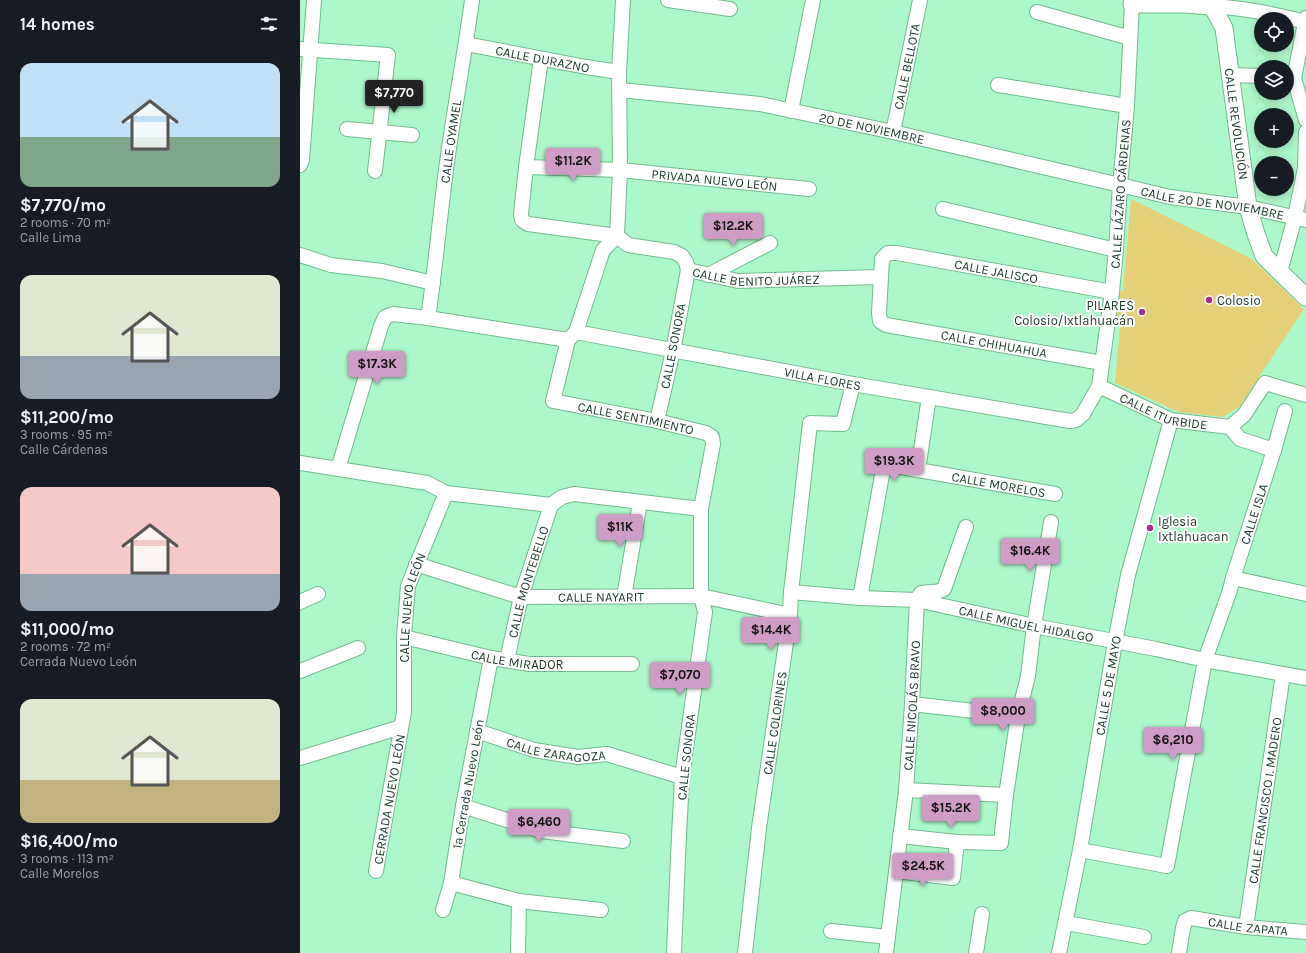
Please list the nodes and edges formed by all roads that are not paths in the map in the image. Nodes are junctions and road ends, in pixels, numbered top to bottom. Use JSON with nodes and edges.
{"nodes":[{"id":1,"x":314,"y":0,"type":"edge"},
{"id":2,"x":472,"y":0,"type":"edge"},
{"id":3,"x":623,"y":0,"type":"edge"},
{"id":4,"x":668,"y":0,"type":"edge"},
{"id":5,"x":813,"y":0,"type":"edge"},
{"id":6,"x":920,"y":0,"type":"edge"},
{"id":7,"x":1133,"y":2,"type":"edge"},
{"id":8,"x":1212,"y":6,"type":"junction"},
{"id":9,"x":730,"y":10,"type":"dead end"},
{"id":10,"x":1037,"y":12,"type":"dead end"},
{"id":11,"x":1306,"y":18,"type":"edge"},
{"id":12,"x":1306,"y":22,"type":"edge"},
{"id":13,"x":1130,"y":38,"type":"junction"},
{"id":14,"x":466,"y":44,"type":"junction"},
{"id":15,"x":305,"y":49,"type":"edge"},
{"id":16,"x":542,"y":59,"type":"junction"},
{"id":17,"x":1294,"y":67,"type":"edge"},
{"id":18,"x":619,"y":72,"type":"junction"},
{"id":19,"x":1230,"y":75,"type":"junction"},
{"id":20,"x":1254,"y":76,"type":"edge"},
{"id":21,"x":1294,"y":83,"type":"edge"},
{"id":22,"x":998,"y":85,"type":"dead end"},
{"id":23,"x":620,"y":90,"type":"junction"},
{"id":24,"x":1303,"y":97,"type":"edge"},
{"id":25,"x":1127,"y":106,"type":"junction"},
{"id":26,"x":791,"y":111,"type":"junction"},
{"id":27,"x":1306,"y":120,"type":"edge"},
{"id":28,"x":347,"y":129,"type":"dead end"},
{"id":29,"x":379,"y":132,"type":"junction"},
{"id":30,"x":894,"y":132,"type":"junction"},
{"id":31,"x":1306,"y":132,"type":"edge"},
{"id":32,"x":412,"y":136,"type":"dead end"},
{"id":33,"x":300,"y":165,"type":"edge"},
{"id":34,"x":526,"y":167,"type":"junction"},
{"id":35,"x":1306,"y":168,"type":"edge"},
{"id":36,"x":620,"y":170,"type":"junction"},
{"id":37,"x":375,"y":171,"type":"dead end"},
{"id":38,"x":1120,"y":184,"type":"junction"},
{"id":39,"x":809,"y":189,"type":"dead end"},
{"id":40,"x":1248,"y":207,"type":"junction"},
{"id":41,"x":942,"y":209,"type":"dead end"},
{"id":42,"x":1301,"y":218,"type":"edge"},
{"id":43,"x":617,"y":236,"type":"junction"},
{"id":44,"x":770,"y":242,"type":"dead end"},
{"id":45,"x":1116,"y":250,"type":"junction"},
{"id":46,"x":300,"y":255,"type":"edge"},
{"id":47,"x":688,"y":270,"type":"junction"},
{"id":48,"x":1280,"y":272,"type":"junction"},
{"id":49,"x":708,"y":275,"type":"junction"},
{"id":50,"x":880,"y":277,"type":"junction"},
{"id":51,"x":434,"y":283,"type":"junction"},
{"id":52,"x":1112,"y":292,"type":"junction"},
{"id":53,"x":1306,"y":297,"type":"edge"},
{"id":54,"x":428,"y":318,"type":"junction"},
{"id":55,"x":572,"y":336,"type":"junction"},
{"id":56,"x":673,"y":351,"type":"junction"},
{"id":57,"x":1102,"y":363,"type":"junction"},
{"id":58,"x":853,"y":384,"type":"junction"},
{"id":59,"x":1099,"y":386,"type":"junction"},
{"id":60,"x":1306,"y":395,"type":"edge"},
{"id":61,"x":929,"y":397,"type":"junction"},
{"id":62,"x":1285,"y":411,"type":"dead end"},
{"id":63,"x":1170,"y":420,"type":"junction"},
{"id":64,"x":657,"y":422,"type":"junction"},
{"id":65,"x":1230,"y":427,"type":"junction"},
{"id":66,"x":713,"y":444,"type":"joint"},
{"id":67,"x":1274,"y":450,"type":"junction"},
{"id":68,"x":300,"y":463,"type":"edge"},
{"id":69,"x":338,"y":469,"type":"junction"},
{"id":70,"x":918,"y":470,"type":"junction"},
{"id":71,"x":446,"y":493,"type":"junction"},
{"id":72,"x":1056,"y":494,"type":"dead end"},
{"id":73,"x":640,"y":502,"type":"junction"},
{"id":74,"x":551,"y":505,"type":"junction"},
{"id":75,"x":701,"y":509,"type":"junction"},
{"id":76,"x":1050,"y":522,"type":"dead end"},
{"id":77,"x":966,"y":527,"type":"dead end"},
{"id":78,"x":416,"y":564,"type":"junction"},
{"id":79,"x":1233,"y":578,"type":"junction"},
{"id":80,"x":791,"y":592,"type":"junction"},
{"id":81,"x":318,"y":594,"type":"dead end"},
{"id":82,"x":1306,"y":594,"type":"edge"},
{"id":83,"x":701,"y":596,"type":"junction"},
{"id":84,"x":521,"y":597,"type":"junction"},
{"id":85,"x":624,"y":597,"type":"junction"},
{"id":86,"x":860,"y":598,"type":"junction"},
{"id":87,"x":917,"y":600,"type":"junction"},
{"id":88,"x":300,"y":602,"type":"edge"},
{"id":89,"x":790,"y":615,"type":"junction"},
{"id":90,"x":1034,"y":626,"type":"junction"},
{"id":91,"x":404,"y":637,"type":"junction"},
{"id":92,"x":1115,"y":642,"type":"junction"},
{"id":93,"x":358,"y":648,"type":"dead end"},
{"id":94,"x":491,"y":658,"type":"junction"},
{"id":95,"x":507,"y":660,"type":"junction"},
{"id":96,"x":1205,"y":660,"type":"junction"},
{"id":97,"x":632,"y":664,"type":"dead end"},
{"id":98,"x":300,"y":670,"type":"edge"},
{"id":99,"x":1283,"y":674,"type":"junction"},
{"id":100,"x":1306,"y":678,"type":"edge"},
{"id":101,"x":912,"y":704,"type":"junction"},
{"id":102,"x":1018,"y":716,"type":"junction"},
{"id":103,"x":401,"y":727,"type":"junction"},
{"id":104,"x":476,"y":731,"type":"junction"},
{"id":105,"x":300,"y":758,"type":"edge"},
{"id":106,"x":682,"y":777,"type":"junction"},
{"id":107,"x":906,"y":790,"type":"junction"},
{"id":108,"x":1006,"y":795,"type":"junction"},
{"id":109,"x":463,"y":806,"type":"junction"},
{"id":110,"x":900,"y":836,"type":"junction"},
{"id":111,"x":623,"y":841,"type":"dead end"},
{"id":112,"x":957,"y":842,"type":"junction"},
{"id":113,"x":1080,"y":850,"type":"junction"},
{"id":114,"x":376,"y":871,"type":"dead end"},
{"id":115,"x":896,"y":871,"type":"junction"},
{"id":116,"x":451,"y":883,"type":"junction"},
{"id":117,"x":519,"y":901,"type":"junction"},
{"id":118,"x":443,"y":910,"type":"dead end"},
{"id":119,"x":601,"y":910,"type":"dead end"},
{"id":120,"x":982,"y":914,"type":"dead end"},
{"id":121,"x":1066,"y":923,"type":"junction"},
{"id":122,"x":1246,"y":927,"type":"junction"},
{"id":123,"x":831,"y":931,"type":"dead end"},
{"id":124,"x":1306,"y":932,"type":"edge"},
{"id":125,"x":888,"y":937,"type":"junction"},
{"id":126,"x":1144,"y":938,"type":"dead end"},
{"id":127,"x":518,"y":953,"type":"edge"},
{"id":128,"x":674,"y":953,"type":"edge"},
{"id":129,"x":745,"y":953,"type":"edge"},
{"id":130,"x":886,"y":953,"type":"edge"},
{"id":131,"x":976,"y":953,"type":"edge"},
{"id":132,"x":1059,"y":953,"type":"edge"},
{"id":133,"x":1179,"y":953,"type":"edge"}],
"edges":[{"from":1,"to":15,"type":"street"},
{"from":2,"to":14,"type":"street","name":"CALLE OYAMEL"},
{"from":3,"to":18,"type":"street"},
{"from":4,"to":9,"type":"street"},
{"from":5,"to":26,"type":"street"},
{"from":6,"to":30,"type":"street","name":"CALLE BELLOTA"},
{"from":7,"to":8,"type":"street"},
{"from":7,"to":13,"type":"street","name":"CALLE LÁZARO CÁRDENAS"},
{"from":8,"to":12,"type":"street"},
{"from":8,"to":19,"type":"street","name":"CALLE REVOLUCIÓN"},
{"from":10,"to":13,"type":"street"},
{"from":11,"to":12,"type":"street"},
{"from":12,"to":17,"type":"street"},
{"from":13,"to":25,"type":"street","name":"CALLE LÁZARO CÁRDENAS"},
{"from":14,"to":16,"type":"street","name":"CALLE DURAZNO"},
{"from":14,"to":51,"type":"street","name":"CALLE OYAMEL"},
{"from":15,"to":29,"type":"street"},
{"from":15,"to":33,"type":"street"},
{"from":16,"to":18,"type":"street","name":"CALLE DURAZNO"},
{"from":16,"to":34,"type":"street"},
{"from":18,"to":23,"type":"street"},
{"from":19,"to":20,"type":"street"},
{"from":19,"to":40,"type":"street","name":"CALLE REVOLUCIÓN"},
{"from":21,"to":24,"type":"street"},
{"from":22,"to":25,"type":"street"},
{"from":23,"to":26,"type":"street","name":"20 DE NOVIEMBRE"},
{"from":23,"to":36,"type":"street"},
{"from":24,"to":27,"type":"street"},
{"from":25,"to":38,"type":"street","name":"CALLE LÁZARO CÁRDENAS"},
{"from":26,"to":30,"type":"street","name":"20 DE NOVIEMBRE"},
{"from":28,"to":29,"type":"street"},
{"from":29,"to":32,"type":"street"},
{"from":29,"to":37,"type":"street"},
{"from":30,"to":38,"type":"street","name":"20 DE NOVIEMBRE"},
{"from":31,"to":35,"type":"street"},
{"from":34,"to":36,"type":"street","name":"PRIVADA NUEVO LEÓN"},
{"from":34,"to":43,"type":"street","name":"CALLE BENITO JUÁREZ"},
{"from":35,"to":42,"type":"street"},
{"from":36,"to":39,"type":"street","name":"PRIVADA NUEVO LEÓN"},
{"from":36,"to":43,"type":"street"},
{"from":38,"to":40,"type":"street","name":"CALLE 20 DE NOVIEMBRE"},
{"from":38,"to":45,"type":"street","name":"CALLE LÁZARO CÁRDENAS"},
{"from":40,"to":42,"type":"street","name":"CALLE 20 DE NOVIEMBRE"},
{"from":40,"to":48,"type":"street","name":"CALLE REVOLUCIÓN"},
{"from":41,"to":45,"type":"street"},
{"from":42,"to":48,"type":"street"},
{"from":43,"to":47,"type":"street","name":"CALLE BENITO JUÁREZ"},
{"from":43,"to":55,"type":"street"},
{"from":44,"to":49,"type":"street"},
{"from":45,"to":52,"type":"street","name":"CALLE LÁZARO CÁRDENAS"},
{"from":46,"to":51,"type":"street"},
{"from":47,"to":49,"type":"street","name":"CALLE BENITO JUÁREZ"},
{"from":47,"to":56,"type":"street","name":"CALLE SONORA"},
{"from":48,"to":53,"type":"street","name":"CALLE REVOLUCIÓN"},
{"from":49,"to":50,"type":"street","name":"CALLE BENITO JUÁREZ"},
{"from":50,"to":52,"type":"street","name":"CALLE JALISCO"},
{"from":50,"to":57,"type":"street","name":"CALLE CHIHUAHUA"},
{"from":51,"to":54,"type":"street","name":"CALLE OYAMEL"},
{"from":52,"to":57,"type":"street","name":"CALLE LÁZARO CÁRDENAS"},
{"from":54,"to":55,"type":"street","name":"VILLA FLORES"},
{"from":54,"to":69,"type":"street","name":"VILLA FLORES"},
{"from":55,"to":56,"type":"street","name":"VILLA FLORES"},
{"from":55,"to":64,"type":"street","name":"CALLE SENTIMIENTO"},
{"from":56,"to":58,"type":"street","name":"VILLA FLORES"},
{"from":56,"to":64,"type":"street","name":"CALLE SONORA"},
{"from":57,"to":59,"type":"street","name":"CALLE LÁZARO CÁRDENAS"},
{"from":58,"to":61,"type":"street","name":"VILLA FLORES"},
{"from":58,"to":80,"type":"street","name":"CALLE COLORINES"},
{"from":59,"to":61,"type":"street","name":"VILLA FLORES"},
{"from":59,"to":63,"type":"street","name":"CALLE ITURBIDE"},
{"from":60,"to":65,"type":"street"},
{"from":61,"to":70,"type":"street"},
{"from":62,"to":67,"type":"street","name":"CALLE ISLA"},
{"from":63,"to":65,"type":"street","name":"CALLE ITURBIDE"},
{"from":63,"to":92,"type":"street","name":"CALLE 5 DE MAYO"},
{"from":64,"to":66,"type":"street","name":"CALLE SENTIMIENTO"},
{"from":65,"to":67,"type":"street"},
{"from":66,"to":75,"type":"street","name":"CALLE SONORA"},
{"from":67,"to":79,"type":"street","name":"CALLE ISLA"},
{"from":68,"to":69,"type":"street"},
{"from":69,"to":71,"type":"street"},
{"from":70,"to":72,"type":"street","name":"CALLE MORELOS"},
{"from":70,"to":86,"type":"street","name":"CALLE MORELOS"},
{"from":71,"to":74,"type":"street"},
{"from":71,"to":78,"type":"street","name":"CALLE NUEVO LEÓN"},
{"from":73,"to":74,"type":"street"},
{"from":73,"to":75,"type":"street"},
{"from":73,"to":85,"type":"street"},
{"from":74,"to":84,"type":"street","name":"CALLE MONTEBELLO"},
{"from":75,"to":83,"type":"street","name":"CALLE SONORA"},
{"from":76,"to":90,"type":"street"},
{"from":77,"to":87,"type":"street"},
{"from":78,"to":84,"type":"street","name":"CALLE NAYARIT"},
{"from":78,"to":91,"type":"street","name":"CALLE NUEVO LEÓN"},
{"from":79,"to":82,"type":"street"},
{"from":79,"to":96,"type":"street"},
{"from":80,"to":86,"type":"street","name":"CALLE MIGUEL HIDALGO"},
{"from":80,"to":89,"type":"street","name":"CALLE COLORINES"},
{"from":81,"to":88,"type":"street"},
{"from":83,"to":85,"type":"street","name":"CALLE NAYARIT"},
{"from":83,"to":89,"type":"street","name":"CALLE NAYARIT"},
{"from":83,"to":106,"type":"street","name":"CALLE SONORA"},
{"from":84,"to":85,"type":"street","name":"CALLE NAYARIT"},
{"from":84,"to":95,"type":"street","name":"CALLE MONTEBELLO"},
{"from":86,"to":87,"type":"street","name":"CALLE MIGUEL HIDALGO"},
{"from":87,"to":90,"type":"street","name":"CALLE MIGUEL HIDALGO"},
{"from":87,"to":101,"type":"street","name":"CALLE NICOLÁS BRAVO"},
{"from":89,"to":129,"type":"street","name":"CALLE COLORINES"},
{"from":90,"to":92,"type":"street","name":"CALLE MIGUEL HIDALGO"},
{"from":90,"to":102,"type":"street"},
{"from":91,"to":94,"type":"street","name":"CALLE MIRADOR"},
{"from":91,"to":103,"type":"street","name":"CALLE NUEVO LEÓN"},
{"from":92,"to":96,"type":"street","name":"CALLE MIGUEL HIDALGO"},
{"from":92,"to":113,"type":"street","name":"CALLE 5 DE MAYO"},
{"from":93,"to":98,"type":"street"},
{"from":94,"to":95,"type":"street","name":"CALLE MIRADOR"},
{"from":94,"to":104,"type":"street","name":"1ª Cerrada Nuevo León"},
{"from":95,"to":97,"type":"street","name":"CALLE MIRADOR"},
{"from":96,"to":99,"type":"street","name":"CALLE MIGUEL HIDALGO"},
{"from":96,"to":113,"type":"street"},
{"from":99,"to":100,"type":"street","name":"CALLE MIGUEL HIDALGO"},
{"from":99,"to":122,"type":"street","name":"CALLE FRANCISCO I. MADERO"},
{"from":101,"to":102,"type":"street"},
{"from":101,"to":107,"type":"street","name":"CALLE NICOLÁS BRAVO"},
{"from":102,"to":108,"type":"street"},
{"from":103,"to":105,"type":"street"},
{"from":103,"to":114,"type":"street","name":"CERRADA NUEVO LEÓN"},
{"from":104,"to":106,"type":"street","name":"CALLE ZARAGOZA"},
{"from":104,"to":109,"type":"street","name":"1ª Cerrada Nuevo León"},
{"from":106,"to":128,"type":"street","name":"CALLE SONORA"},
{"from":107,"to":108,"type":"street"},
{"from":107,"to":110,"type":"street","name":"CALLE NICOLÁS BRAVO"},
{"from":108,"to":112,"type":"street"},
{"from":109,"to":111,"type":"street"},
{"from":109,"to":116,"type":"street","name":"1ª Cerrada Nuevo León"},
{"from":110,"to":112,"type":"street"},
{"from":110,"to":115,"type":"street","name":"CALLE NICOLÁS BRAVO"},
{"from":112,"to":115,"type":"street"},
{"from":113,"to":121,"type":"street","name":"CALLE 5 DE MAYO"},
{"from":115,"to":125,"type":"street","name":"CALLE NICOLÁS BRAVO"},
{"from":116,"to":117,"type":"street"},
{"from":116,"to":118,"type":"street","name":"1ª Cerrada Nuevo León"},
{"from":117,"to":119,"type":"street"},
{"from":117,"to":127,"type":"street"},
{"from":120,"to":131,"type":"street"},
{"from":121,"to":126,"type":"street"},
{"from":121,"to":132,"type":"street","name":"CALLE 5 DE MAYO"},
{"from":122,"to":124,"type":"street","name":"CALLE ZAPATA"},
{"from":122,"to":133,"type":"street","name":"CALLE ZAPATA"},
{"from":123,"to":125,"type":"street"},
{"from":125,"to":130,"type":"street","name":"CALLE NICOLÁS BRAVO"}]}
